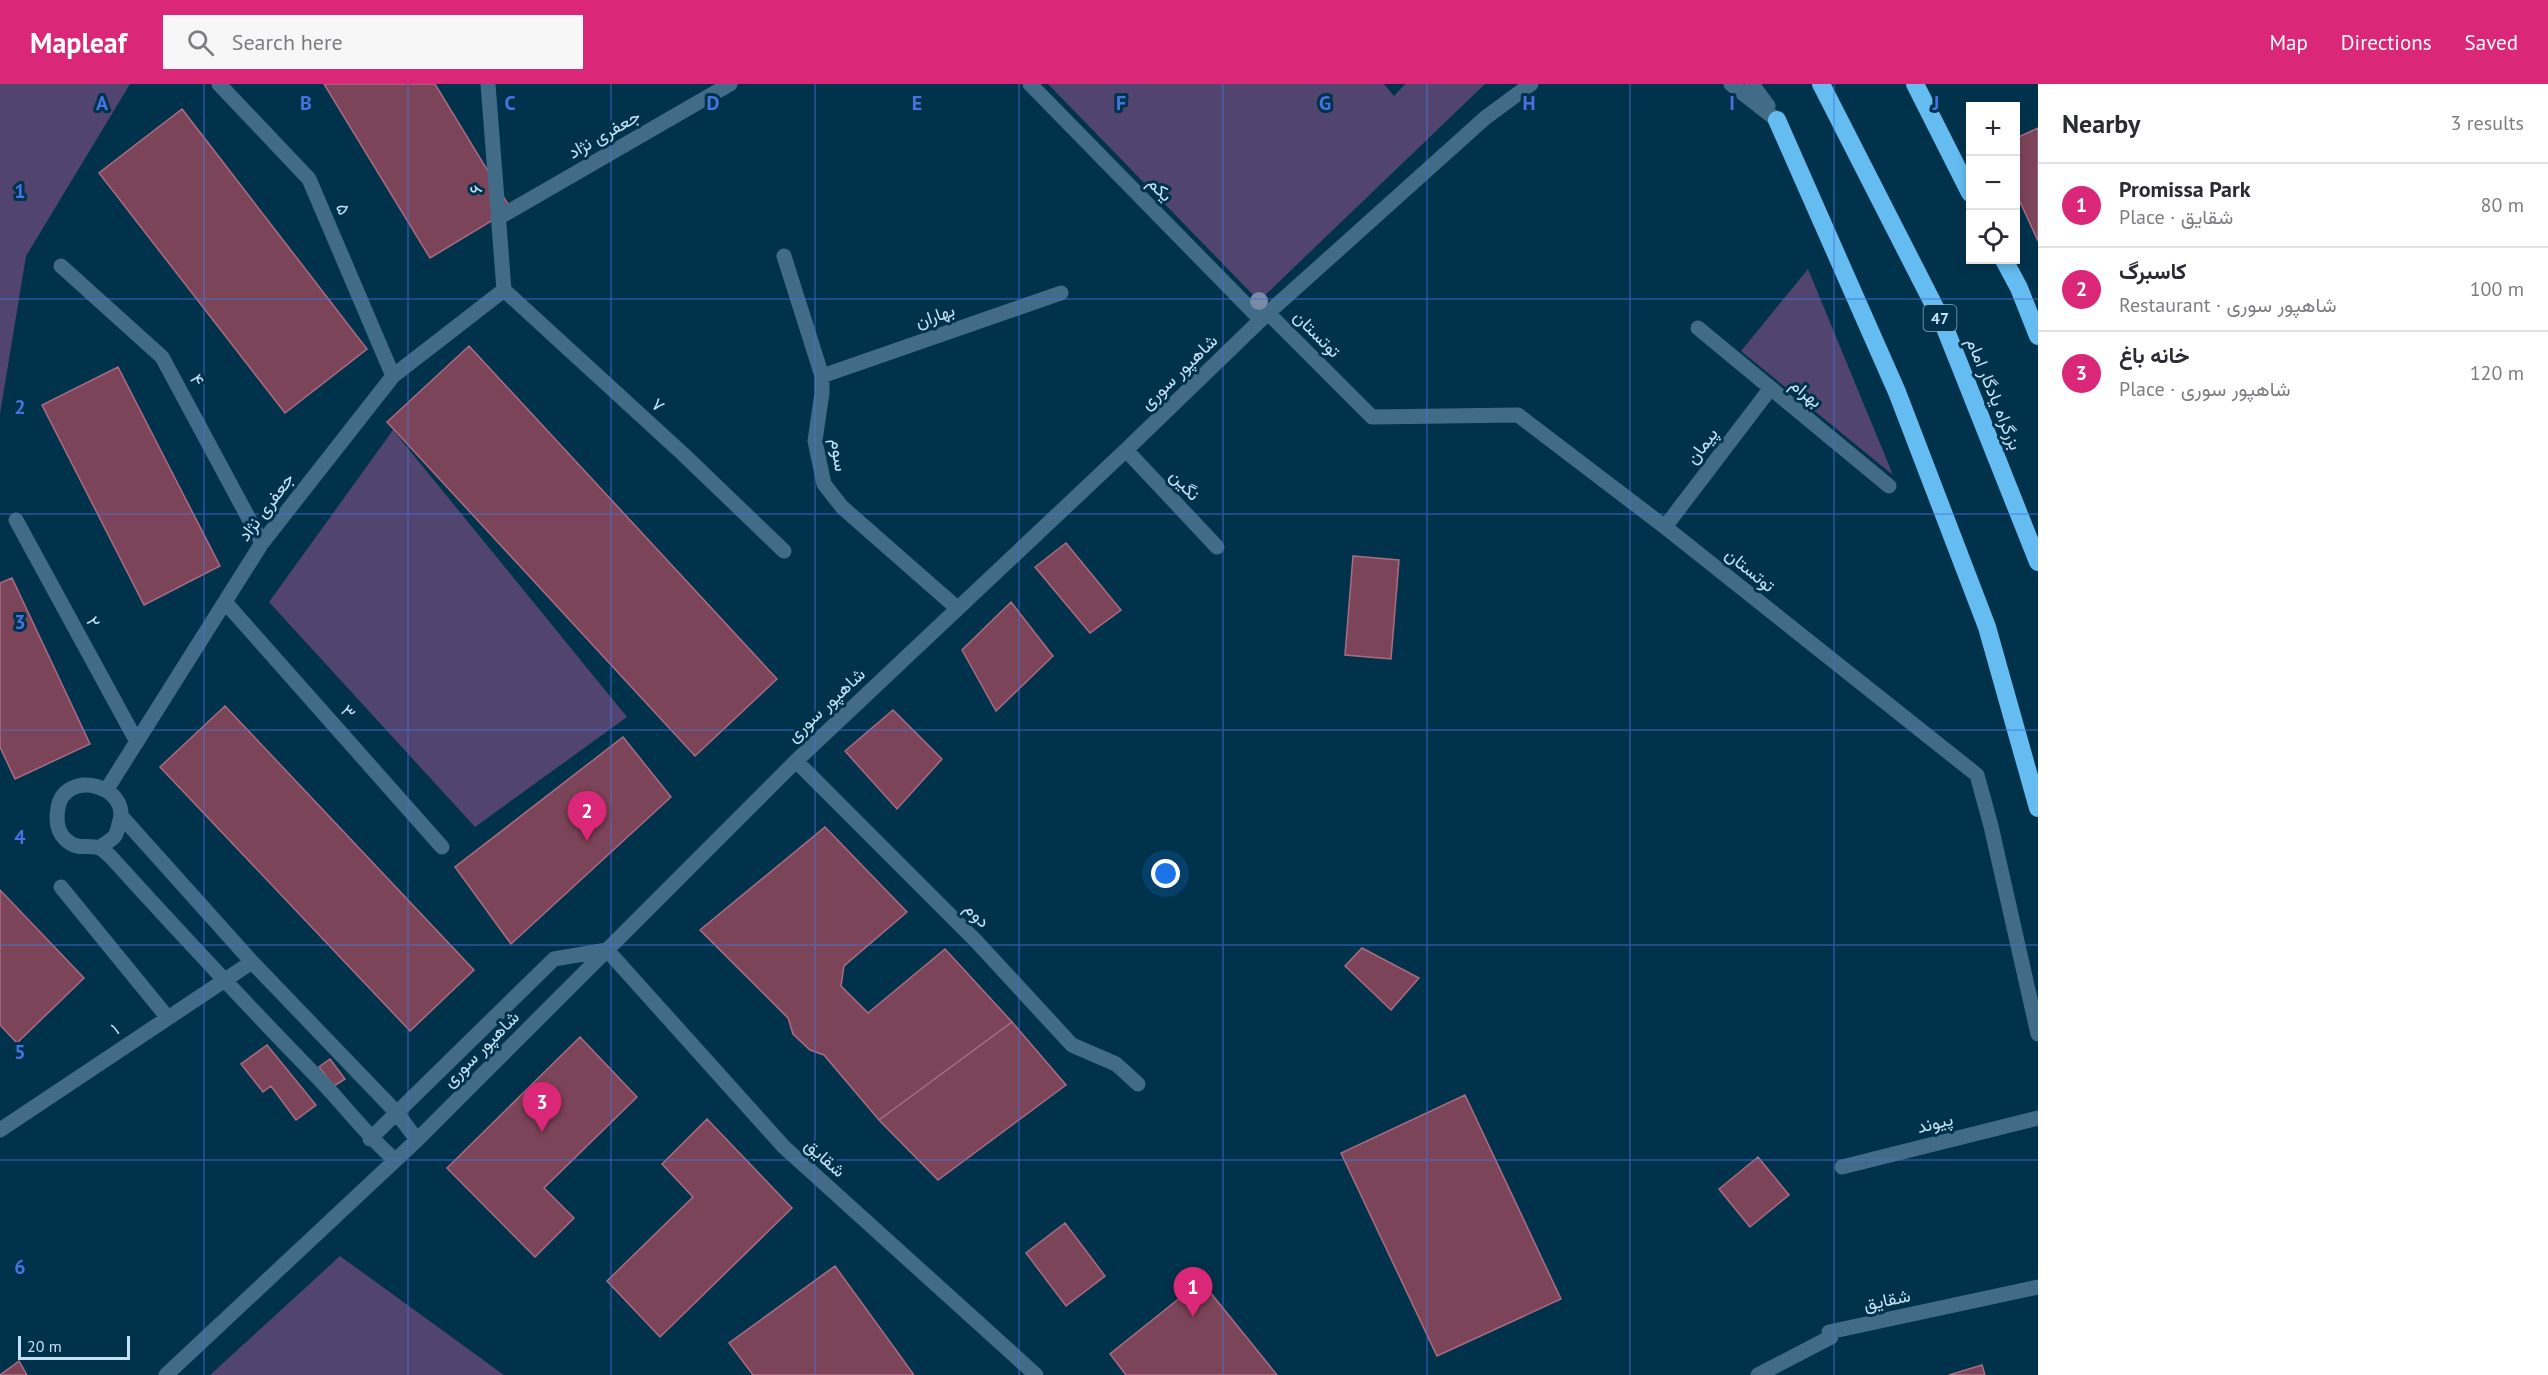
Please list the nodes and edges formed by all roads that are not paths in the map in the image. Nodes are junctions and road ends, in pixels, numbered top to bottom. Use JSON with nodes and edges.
{"nodes":[{"id":1,"x":219,"y":84,"type":"edge"},
{"id":2,"x":488,"y":84,"type":"edge"},
{"id":3,"x":730,"y":84,"type":"edge"},
{"id":4,"x":1030,"y":84,"type":"edge"},
{"id":5,"x":1531,"y":84,"type":"edge"},
{"id":6,"x":1731,"y":84,"type":"edge"},
{"id":7,"x":1752,"y":84,"type":"edge"},
{"id":8,"x":1821,"y":84,"type":"edge"},
{"id":9,"x":1915,"y":84,"type":"edge"},
{"id":10,"x":1516,"y":90,"type":"edge"},
{"id":11,"x":1777,"y":120,"type":"junction"},
{"id":12,"x":1966,"y":183,"type":"edge"},
{"id":13,"x":498,"y":218,"type":"junction"},
{"id":14,"x":784,"y":256,"type":"dead end"},
{"id":15,"x":2006,"y":264,"type":"edge"},
{"id":16,"x":61,"y":266,"type":"dead end"},
{"id":17,"x":504,"y":290,"type":"junction"},
{"id":18,"x":1061,"y":293,"type":"dead end"},
{"id":19,"x":1264,"y":317,"type":"junction"},
{"id":20,"x":1698,"y":328,"type":"dead end"},
{"id":21,"x":2038,"y":336,"type":"edge"},
{"id":22,"x":393,"y":376,"type":"junction"},
{"id":23,"x":822,"y":376,"type":"junction"},
{"id":24,"x":1770,"y":389,"type":"junction"},
{"id":25,"x":1126,"y":450,"type":"junction"},
{"id":26,"x":1889,"y":486,"type":"dead end"},
{"id":27,"x":15,"y":520,"type":"dead end"},
{"id":28,"x":1665,"y":527,"type":"junction"},
{"id":29,"x":262,"y":543,"type":"junction"},
{"id":30,"x":1216,"y":547,"type":"dead end"},
{"id":31,"x":784,"y":551,"type":"dead end"},
{"id":32,"x":2038,"y":562,"type":"edge"},
{"id":33,"x":225,"y":602,"type":"junction"},
{"id":34,"x":957,"y":608,"type":"junction"},
{"id":35,"x":137,"y":742,"type":"junction"},
{"id":36,"x":796,"y":760,"type":"junction"},
{"id":37,"x":107,"y":789,"type":"junction"},
{"id":38,"x":2038,"y":808,"type":"edge"},
{"id":39,"x":122,"y":817,"type":"junction"},
{"id":40,"x":442,"y":847,"type":"dead end"},
{"id":41,"x":99,"y":848,"type":"junction"},
{"id":42,"x":61,"y":887,"type":"dead end"},
{"id":43,"x":607,"y":951,"type":"junction"},
{"id":44,"x":252,"y":962,"type":"junction"},
{"id":45,"x":224,"y":981,"type":"junction"},
{"id":46,"x":168,"y":1018,"type":"junction"},
{"id":47,"x":2038,"y":1034,"type":"edge"},
{"id":48,"x":1138,"y":1084,"type":"dead end"},
{"id":49,"x":397,"y":1113,"type":"junction"},
{"id":50,"x":2038,"y":1118,"type":"edge"},
{"id":51,"x":0,"y":1130,"type":"edge"},
{"id":52,"x":370,"y":1139,"type":"junction"},
{"id":53,"x":417,"y":1140,"type":"junction"},
{"id":54,"x":395,"y":1160,"type":"junction"},
{"id":55,"x":1842,"y":1167,"type":"dead end"},
{"id":56,"x":2038,"y":1287,"type":"edge"},
{"id":57,"x":166,"y":1375,"type":"edge"},
{"id":58,"x":1036,"y":1375,"type":"edge"},
{"id":59,"x":1758,"y":1375,"type":"edge"}],
"edges":[{"from":1,"to":22,"type":"street","name":"۵"},
{"from":2,"to":13,"type":"street","name":"۶"},
{"from":3,"to":13,"type":"street","name":"جعفری نژاد"},
{"from":4,"to":19,"type":"street","name":"یکم"},
{"from":5,"to":10,"type":"street","name":"شاهپور سوری"},
{"from":6,"to":11,"type":"street"},
{"from":7,"to":11,"type":"street"},
{"from":8,"to":32,"type":"highway","name":"بزرگراه یادگار امام","number":"47"},
{"from":9,"to":12,"type":"highway"},
{"from":10,"to":19,"type":"street","name":"شاهپور سوری"},
{"from":11,"to":38,"type":"highway"},
{"from":13,"to":17,"type":"street","name":"۶"},
{"from":14,"to":23,"type":"street","name":"سوم"},
{"from":15,"to":21,"type":"highway"},
{"from":16,"to":29,"type":"street","name":"۴"},
{"from":17,"to":22,"type":"street","name":"جعفری نژاد"},
{"from":17,"to":31,"type":"street","name":"۷"},
{"from":18,"to":23,"type":"street","name":"بهاران"},
{"from":19,"to":25,"type":"street","name":"شاهپور سوری"},
{"from":19,"to":28,"type":"street","name":"توتستان"},
{"from":20,"to":24,"type":"street","name":"بهرام"},
{"from":22,"to":29,"type":"street","name":"جعفری نژاد"},
{"from":23,"to":34,"type":"street","name":"سوم"},
{"from":24,"to":26,"type":"street","name":"بهرام"},
{"from":24,"to":28,"type":"street","name":"پیمان"},
{"from":25,"to":30,"type":"street","name":"نگین"},
{"from":25,"to":34,"type":"street","name":"شاهپور سوری"},
{"from":27,"to":35,"type":"street","name":"۲"},
{"from":28,"to":47,"type":"street","name":"توتستان"},
{"from":29,"to":33,"type":"street","name":"جعفری نژاد"},
{"from":33,"to":35,"type":"street","name":"جعفری نژاد"},
{"from":33,"to":40,"type":"street","name":"۳"},
{"from":34,"to":36,"type":"street","name":"شاهپور سوری"},
{"from":35,"to":37,"type":"street","name":"جعفری نژاد"},
{"from":36,"to":43,"type":"street","name":"شاهپور سوری"},
{"from":36,"to":48,"type":"street","name":"دوم"},
{"from":37,"to":39,"type":"street"},
{"from":37,"to":41,"type":"street"},
{"from":39,"to":41,"type":"street"},
{"from":39,"to":44,"type":"street"},
{"from":41,"to":45,"type":"street"},
{"from":42,"to":46,"type":"street"},
{"from":43,"to":49,"type":"street"},
{"from":43,"to":53,"type":"street","name":"شاهپور سوری"},
{"from":43,"to":58,"type":"street","name":"شقایق"},
{"from":44,"to":45,"type":"street","name":"۱"},
{"from":44,"to":49,"type":"street"},
{"from":45,"to":46,"type":"street","name":"۱"},
{"from":45,"to":52,"type":"street"},
{"from":46,"to":51,"type":"street","name":"۱"},
{"from":49,"to":52,"type":"street"},
{"from":49,"to":53,"type":"street"},
{"from":50,"to":55,"type":"street","name":"پیوند"},
{"from":52,"to":54,"type":"street"},
{"from":53,"to":54,"type":"street","name":"شاهپور سوری"},
{"from":54,"to":57,"type":"street","name":"شاهپور سوری"},
{"from":56,"to":59,"type":"street","name":"شقایق"}]}
